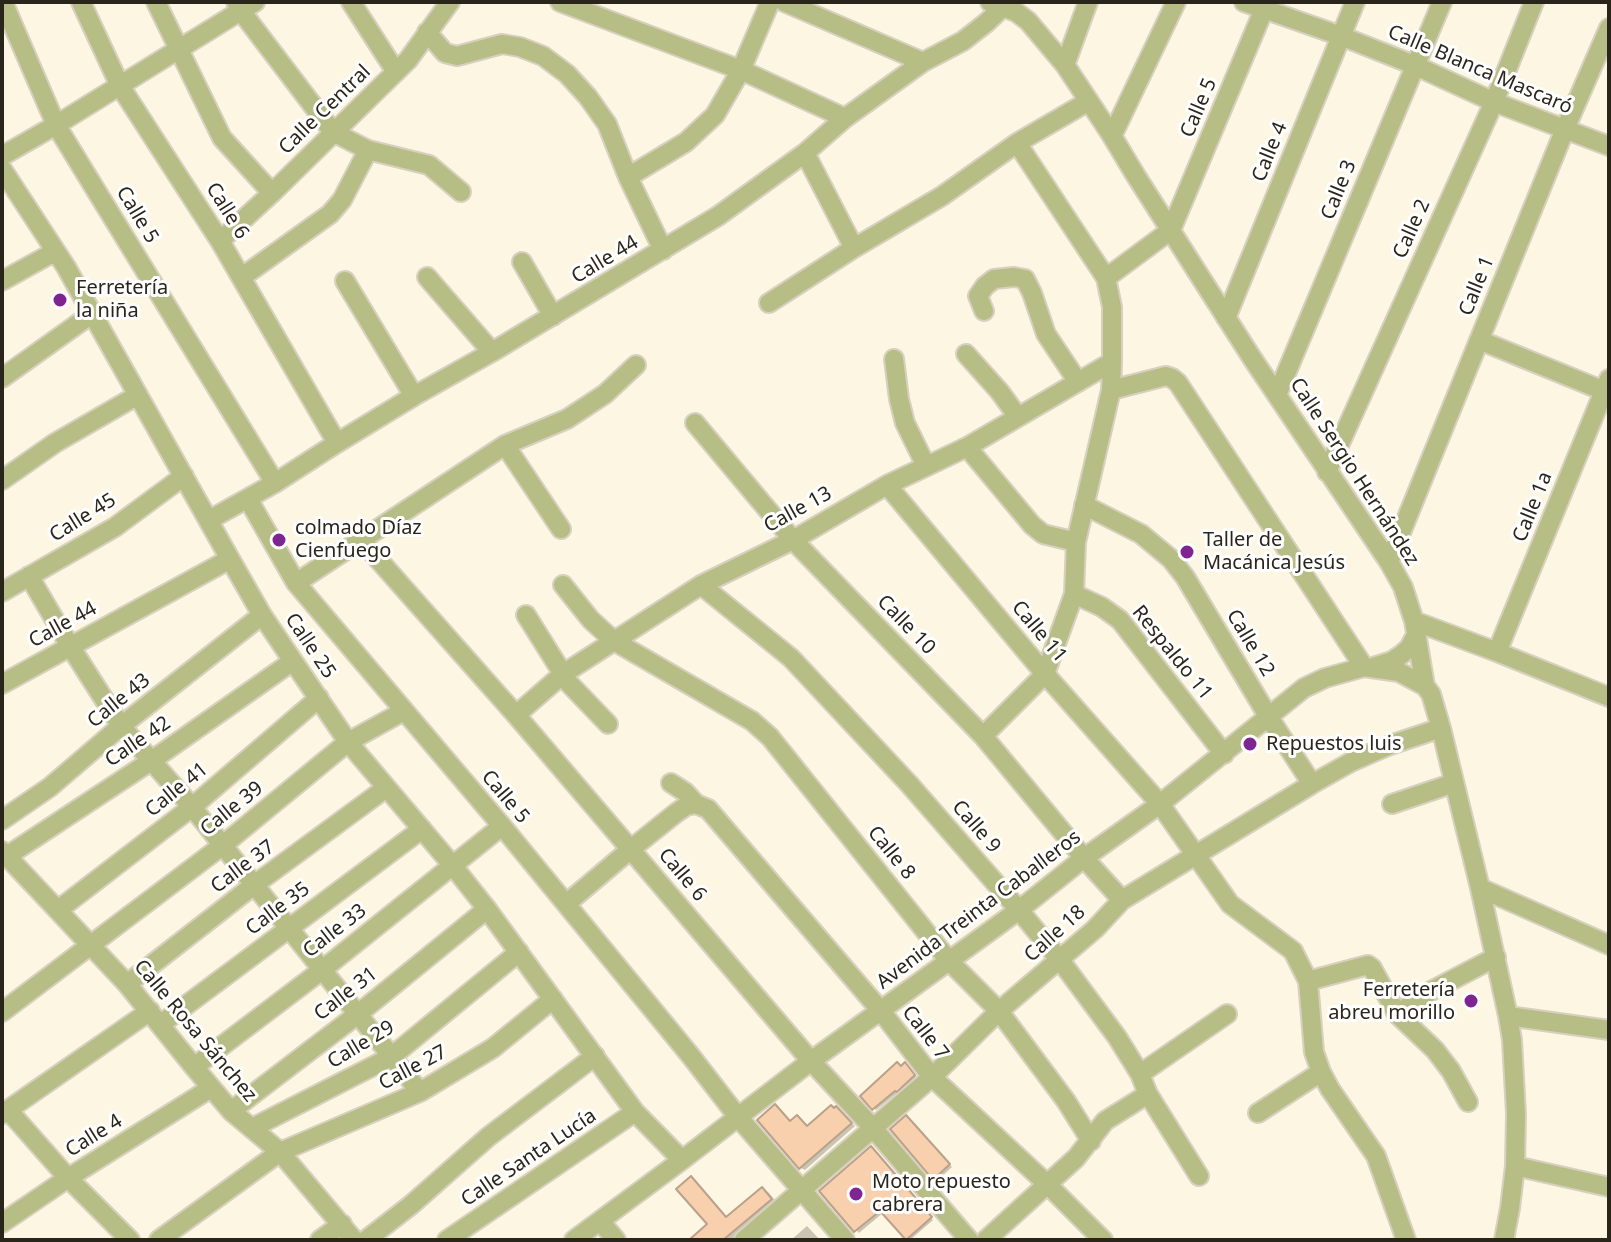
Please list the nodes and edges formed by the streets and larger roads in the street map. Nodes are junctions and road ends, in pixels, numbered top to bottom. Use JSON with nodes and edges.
{"nodes":[{"id":1,"x":3,"y":2,"type":"edge"},
{"id":2,"x":81,"y":2,"type":"edge"},
{"id":3,"x":156,"y":2,"type":"edge"},
{"id":4,"x":351,"y":2,"type":"edge"},
{"id":5,"x":450,"y":2,"type":"edge"},
{"id":6,"x":560,"y":2,"type":"edge"},
{"id":7,"x":770,"y":2,"type":"edge"},
{"id":8,"x":784,"y":2,"type":"edge"},
{"id":9,"x":1088,"y":2,"type":"edge"},
{"id":10,"x":1176,"y":2,"type":"edge"},
{"id":11,"x":1244,"y":2,"type":"edge"},
{"id":12,"x":1355,"y":2,"type":"edge"},
{"id":13,"x":1442,"y":2,"type":"edge"},
{"id":14,"x":1534,"y":2,"type":"edge"},
{"id":15,"x":999,"y":4,"type":"edge"},
{"id":16,"x":244,"y":5,"type":"edge"},
{"id":17,"x":1265,"y":6,"type":"edge"},
{"id":18,"x":1609,"y":28,"type":"edge"},
{"id":19,"x":427,"y":32,"type":"junction"},
{"id":20,"x":1341,"y":36,"type":"junction"},
{"id":21,"x":179,"y":50,"type":"junction"},
{"id":22,"x":1603,"y":56,"type":"edge"},
{"id":23,"x":923,"y":62,"type":"junction"},
{"id":24,"x":1065,"y":65,"type":"junction"},
{"id":25,"x":1414,"y":65,"type":"junction"},
{"id":26,"x":741,"y":70,"type":"junction"},
{"id":27,"x":396,"y":72,"type":"junction"},
{"id":28,"x":120,"y":86,"type":"junction"},
{"id":29,"x":1089,"y":101,"type":"junction"},
{"id":30,"x":1494,"y":102,"type":"junction"},
{"id":31,"x":845,"y":118,"type":"junction"},
{"id":32,"x":56,"y":125,"type":"junction"},
{"id":33,"x":1565,"y":129,"type":"junction"},
{"id":34,"x":333,"y":132,"type":"junction"},
{"id":35,"x":1112,"y":136,"type":"junction"},
{"id":36,"x":1017,"y":143,"type":"junction"},
{"id":37,"x":1609,"y":146,"type":"edge"},
{"id":38,"x":368,"y":150,"type":"junction"},
{"id":39,"x":805,"y":153,"type":"junction"},
{"id":40,"x":2,"y":156,"type":"edge"},
{"id":41,"x":2,"y":169,"type":"edge"},
{"id":42,"x":628,"y":177,"type":"junction"},
{"id":43,"x":461,"y":192,"type":"dead end"},
{"id":44,"x":272,"y":193,"type":"junction"},
{"id":45,"x":1171,"y":230,"type":"junction"},
{"id":46,"x":220,"y":241,"type":"junction"},
{"id":47,"x":854,"y":248,"type":"junction"},
{"id":48,"x":663,"y":250,"type":"junction"},
{"id":49,"x":57,"y":253,"type":"junction"},
{"id":50,"x":522,"y":262,"type":"dead end"},
{"id":51,"x":242,"y":277,"type":"junction"},
{"id":52,"x":427,"y":277,"type":"dead end"},
{"id":53,"x":1106,"y":278,"type":"junction"},
{"id":54,"x":2,"y":281,"type":"edge"},
{"id":55,"x":345,"y":281,"type":"dead end"},
{"id":56,"x":769,"y":303,"type":"dead end"},
{"id":57,"x":984,"y":311,"type":"dead end"},
{"id":58,"x":93,"y":313,"type":"junction"},
{"id":59,"x":553,"y":316,"type":"junction"},
{"id":60,"x":1226,"y":318,"type":"junction"},
{"id":61,"x":1479,"y":340,"type":"junction"},
{"id":62,"x":492,"y":352,"type":"junction"},
{"id":63,"x":966,"y":354,"type":"dead end"},
{"id":64,"x":894,"y":359,"type":"dead end"},
{"id":65,"x":1112,"y":362,"type":"junction"},
{"id":66,"x":636,"y":365,"type":"dead end"},
{"id":67,"x":2,"y":378,"type":"edge"},
{"id":68,"x":1078,"y":382,"type":"junction"},
{"id":69,"x":1607,"y":387,"type":"edge"},
{"id":70,"x":1111,"y":390,"type":"junction"},
{"id":71,"x":138,"y":395,"type":"junction"},
{"id":72,"x":1277,"y":395,"type":"junction"},
{"id":73,"x":414,"y":396,"type":"junction"},
{"id":74,"x":1018,"y":417,"type":"junction"},
{"id":75,"x":695,"y":423,"type":"dead end"},
{"id":76,"x":337,"y":443,"type":"junction"},
{"id":77,"x":505,"y":445,"type":"junction"},
{"id":78,"x":967,"y":447,"type":"junction"},
{"id":79,"x":926,"y":466,"type":"junction"},
{"id":80,"x":1327,"y":472,"type":"junction"},
{"id":81,"x":184,"y":476,"type":"junction"},
{"id":82,"x":2,"y":480,"type":"edge"},
{"id":83,"x":275,"y":483,"type":"junction"},
{"id":84,"x":887,"y":485,"type":"junction"},
{"id":85,"x":248,"y":499,"type":"junction"},
{"id":86,"x":1084,"y":505,"type":"junction"},
{"id":87,"x":209,"y":520,"type":"junction"},
{"id":88,"x":561,"y":529,"type":"dead end"},
{"id":89,"x":361,"y":540,"type":"junction"},
{"id":90,"x":793,"y":540,"type":"junction"},
{"id":91,"x":1076,"y":542,"type":"junction"},
{"id":92,"x":230,"y":559,"type":"junction"},
{"id":93,"x":1389,"y":562,"type":"junction"},
{"id":94,"x":29,"y":576,"type":"junction"},
{"id":95,"x":296,"y":583,"type":"junction"},
{"id":96,"x":563,"y":585,"type":"dead end"},
{"id":97,"x":701,"y":585,"type":"junction"},
{"id":98,"x":2,"y":592,"type":"edge"},
{"id":99,"x":1074,"y":594,"type":"junction"},
{"id":100,"x":262,"y":615,"type":"junction"},
{"id":101,"x":526,"y":615,"type":"dead end"},
{"id":102,"x":1415,"y":628,"type":"junction"},
{"id":103,"x":614,"y":641,"type":"junction"},
{"id":104,"x":70,"y":646,"type":"junction"},
{"id":105,"x":1497,"y":652,"type":"junction"},
{"id":106,"x":293,"y":661,"type":"junction"},
{"id":107,"x":1368,"y":667,"type":"junction"},
{"id":108,"x":562,"y":674,"type":"junction"},
{"id":109,"x":1045,"y":674,"type":"junction"},
{"id":110,"x":2,"y":684,"type":"edge"},
{"id":111,"x":1425,"y":686,"type":"junction"},
{"id":112,"x":1609,"y":697,"type":"edge"},
{"id":113,"x":319,"y":698,"type":"junction"},
{"id":114,"x":404,"y":711,"type":"junction"},
{"id":115,"x":516,"y":715,"type":"junction"},
{"id":116,"x":1268,"y":716,"type":"junction"},
{"id":117,"x":608,"y":724,"type":"dead end"},
{"id":118,"x":121,"y":726,"type":"junction"},
{"id":119,"x":1441,"y":728,"type":"junction"},
{"id":120,"x":983,"y":736,"type":"junction"},
{"id":121,"x":348,"y":742,"type":"junction"},
{"id":122,"x":1224,"y":754,"type":"junction"},
{"id":123,"x":151,"y":761,"type":"junction"},
{"id":124,"x":671,"y":783,"type":"dead end"},
{"id":125,"x":1454,"y":783,"type":"junction"},
{"id":126,"x":1312,"y":784,"type":"junction"},
{"id":127,"x":386,"y":788,"type":"junction"},
{"id":128,"x":696,"y":804,"type":"junction"},
{"id":129,"x":1160,"y":804,"type":"junction"},
{"id":130,"x":1392,"y":804,"type":"dead end"},
{"id":131,"x":192,"y":807,"type":"junction"},
{"id":132,"x":2,"y":820,"type":"edge"},
{"id":133,"x":502,"y":826,"type":"junction"},
{"id":134,"x":422,"y":829,"type":"junction"},
{"id":135,"x":223,"y":845,"type":"junction"},
{"id":136,"x":631,"y":849,"type":"junction"},
{"id":137,"x":5,"y":854,"type":"edge"},
{"id":138,"x":1194,"y":856,"type":"junction"},
{"id":139,"x":1084,"y":858,"type":"junction"},
{"id":140,"x":453,"y":866,"type":"junction"},
{"id":141,"x":254,"y":885,"type":"junction"},
{"id":142,"x":1480,"y":888,"type":"junction"},
{"id":143,"x":1122,"y":900,"type":"junction"},
{"id":144,"x":566,"y":904,"type":"junction"},
{"id":145,"x":487,"y":909,"type":"junction"},
{"id":146,"x":58,"y":910,"type":"junction"},
{"id":147,"x":1019,"y":910,"type":"junction"},
{"id":148,"x":289,"y":929,"type":"junction"},
{"id":149,"x":1609,"y":945,"type":"edge"},
{"id":150,"x":91,"y":946,"type":"junction"},
{"id":151,"x":519,"y":952,"type":"junction"},
{"id":152,"x":1496,"y":957,"type":"junction"},
{"id":153,"x":1060,"y":960,"type":"junction"},
{"id":154,"x":950,"y":962,"type":"junction"},
{"id":155,"x":322,"y":970,"type":"junction"},
{"id":156,"x":1308,"y":981,"type":"junction"},
{"id":157,"x":127,"y":984,"type":"junction"},
{"id":158,"x":553,"y":999,"type":"junction"},
{"id":159,"x":881,"y":1011,"type":"junction"},
{"id":160,"x":999,"y":1011,"type":"junction"},
{"id":161,"x":2,"y":1012,"type":"edge"},
{"id":162,"x":358,"y":1014,"type":"junction"},
{"id":163,"x":1227,"y":1014,"type":"dead end"},
{"id":164,"x":1397,"y":1014,"type":"junction"},
{"id":165,"x":1508,"y":1016,"type":"junction"},
{"id":166,"x":156,"y":1018,"type":"junction"},
{"id":167,"x":1609,"y":1030,"type":"edge"},
{"id":168,"x":595,"y":1056,"type":"junction"},
{"id":169,"x":391,"y":1057,"type":"junction"},
{"id":170,"x":811,"y":1061,"type":"junction"},
{"id":171,"x":194,"y":1067,"type":"junction"},
{"id":172,"x":1321,"y":1072,"type":"junction"},
{"id":173,"x":1140,"y":1074,"type":"junction"},
{"id":174,"x":932,"y":1077,"type":"junction"},
{"id":175,"x":211,"y":1088,"type":"junction"},
{"id":176,"x":420,"y":1092,"type":"junction"},
{"id":177,"x":1148,"y":1094,"type":"junction"},
{"id":178,"x":1468,"y":1102,"type":"dead end"},
{"id":179,"x":231,"y":1111,"type":"junction"},
{"id":180,"x":5,"y":1112,"type":"edge"},
{"id":181,"x":635,"y":1112,"type":"junction"},
{"id":182,"x":1258,"y":1113,"type":"dead end"},
{"id":183,"x":738,"y":1117,"type":"junction"},
{"id":184,"x":252,"y":1128,"type":"junction"},
{"id":185,"x":873,"y":1128,"type":"junction"},
{"id":186,"x":1091,"y":1141,"type":"junction"},
{"id":187,"x":280,"y":1152,"type":"junction"},
{"id":188,"x":682,"y":1160,"type":"junction"},
{"id":189,"x":1515,"y":1166,"type":"junction"},
{"id":190,"x":1199,"y":1176,"type":"dead end"},
{"id":191,"x":68,"y":1178,"type":"junction"},
{"id":192,"x":1047,"y":1184,"type":"junction"},
{"id":193,"x":1609,"y":1187,"type":"edge"},
{"id":194,"x":802,"y":1190,"type":"junction"},
{"id":195,"x":600,"y":1221,"type":"junction"},
{"id":196,"x":2,"y":1223,"type":"edge"},
{"id":197,"x":342,"y":1224,"type":"junction"},
{"id":198,"x":130,"y":1240,"type":"edge"},
{"id":199,"x":159,"y":1240,"type":"edge"},
{"id":200,"x":320,"y":1240,"type":"edge"},
{"id":201,"x":354,"y":1240,"type":"edge"},
{"id":202,"x":366,"y":1240,"type":"edge"},
{"id":203,"x":447,"y":1240,"type":"edge"},
{"id":204,"x":574,"y":1240,"type":"edge"},
{"id":205,"x":616,"y":1240,"type":"edge"},
{"id":206,"x":744,"y":1240,"type":"edge"},
{"id":207,"x":845,"y":1240,"type":"edge"},
{"id":208,"x":969,"y":1240,"type":"edge"},
{"id":209,"x":986,"y":1240,"type":"edge"},
{"id":210,"x":1103,"y":1240,"type":"edge"},
{"id":211,"x":1406,"y":1240,"type":"edge"},
{"id":212,"x":1504,"y":1240,"type":"edge"}],
"edges":[{"from":1,"to":32,"type":"street","name":"Calle 5"},
{"from":2,"to":28,"type":"street","name":"Calle 6"},
{"from":3,"to":21,"type":"street"},
{"from":4,"to":27,"type":"street"},
{"from":5,"to":19,"type":"street","name":"Calle Central"},
{"from":6,"to":26,"type":"street"},
{"from":7,"to":26,"type":"street"},
{"from":8,"to":23,"type":"street"},
{"from":9,"to":24,"type":"street"},
{"from":10,"to":35,"type":"street"},
{"from":11,"to":17,"type":"street","name":"Calle Blanca Mascaró"},
{"from":12,"to":20,"type":"street","name":"Calle 4"},
{"from":13,"to":25,"type":"street","name":"Calle 3"},
{"from":14,"to":30,"type":"street","name":"Calle 2"},
{"from":15,"to":23,"type":"street","name":"Calle 44"},
{"from":15,"to":24,"type":"street","name":"Calle Sergio Hernández"},
{"from":16,"to":21,"type":"street"},
{"from":16,"to":34,"type":"street"},
{"from":17,"to":20,"type":"street","name":"Calle Blanca Mascaró"},
{"from":17,"to":45,"type":"street","name":"Calle 5"},
{"from":18,"to":22,"type":"street","name":"Calle 1"},
{"from":19,"to":27,"type":"street","name":"Calle Central"},
{"from":19,"to":42,"type":"street"},
{"from":20,"to":25,"type":"street","name":"Calle Blanca Mascaró"},
{"from":20,"to":60,"type":"street","name":"Calle 4"},
{"from":21,"to":28,"type":"street"},
{"from":21,"to":44,"type":"street"},
{"from":22,"to":33,"type":"street","name":"Calle 1"},
{"from":23,"to":31,"type":"street","name":"Calle 44"},
{"from":24,"to":29,"type":"street","name":"Calle Sergio Hernández"},
{"from":25,"to":30,"type":"street","name":"Calle Blanca Mascaró"},
{"from":25,"to":72,"type":"street","name":"Calle 3"},
{"from":26,"to":31,"type":"street"},
{"from":26,"to":42,"type":"street"},
{"from":27,"to":34,"type":"street","name":"Calle Central"},
{"from":28,"to":32,"type":"street"},
{"from":28,"to":46,"type":"street","name":"Calle 6"},
{"from":29,"to":35,"type":"street","name":"Calle Sergio Hernández"},
{"from":29,"to":36,"type":"street"},
{"from":30,"to":33,"type":"street","name":"Calle Blanca Mascaró"},
{"from":30,"to":80,"type":"street","name":"Calle 2"},
{"from":31,"to":39,"type":"street","name":"Calle 44"},
{"from":32,"to":40,"type":"street"},
{"from":32,"to":83,"type":"street","name":"Calle 5"},
{"from":33,"to":37,"type":"street","name":"Calle Blanca Mascaró"},
{"from":33,"to":61,"type":"street","name":"Calle 1"},
{"from":34,"to":38,"type":"street"},
{"from":34,"to":44,"type":"street","name":"Calle Central"},
{"from":35,"to":45,"type":"street","name":"Calle Sergio Hernández"},
{"from":36,"to":47,"type":"street"},
{"from":36,"to":53,"type":"street"},
{"from":38,"to":43,"type":"street"},
{"from":38,"to":51,"type":"street"},
{"from":39,"to":47,"type":"street"},
{"from":39,"to":48,"type":"street","name":"Calle 44"},
{"from":41,"to":49,"type":"street","name":"Calle 25"},
{"from":42,"to":48,"type":"street"},
{"from":44,"to":46,"type":"street","name":"Calle Central"},
{"from":45,"to":53,"type":"street"},
{"from":45,"to":60,"type":"street","name":"Calle Sergio Hernández"},
{"from":46,"to":51,"type":"street","name":"Calle 6"},
{"from":47,"to":56,"type":"street"},
{"from":48,"to":59,"type":"street","name":"Calle 44"},
{"from":49,"to":54,"type":"street"},
{"from":49,"to":58,"type":"street","name":"Calle 25"},
{"from":50,"to":59,"type":"street"},
{"from":51,"to":76,"type":"street","name":"Calle 6"},
{"from":52,"to":62,"type":"street"},
{"from":53,"to":65,"type":"street"},
{"from":55,"to":73,"type":"street"},
{"from":57,"to":68,"type":"street"},
{"from":58,"to":67,"type":"street"},
{"from":58,"to":71,"type":"street","name":"Calle 25"},
{"from":59,"to":62,"type":"street","name":"Calle 44"},
{"from":60,"to":72,"type":"street","name":"Calle Sergio Hernández"},
{"from":61,"to":69,"type":"street"},
{"from":61,"to":93,"type":"street","name":"Calle 1"},
{"from":62,"to":73,"type":"street","name":"Calle 44"},
{"from":63,"to":74,"type":"street"},
{"from":64,"to":79,"type":"street"},
{"from":65,"to":68,"type":"street","name":"Calle 13"},
{"from":65,"to":70,"type":"street"},
{"from":66,"to":77,"type":"street"},
{"from":68,"to":74,"type":"street","name":"Calle 13"},
{"from":69,"to":105,"type":"street","name":"Calle 1a"},
{"from":70,"to":86,"type":"street"},
{"from":70,"to":107,"type":"street"},
{"from":71,"to":81,"type":"street","name":"Calle 25"},
{"from":71,"to":82,"type":"street"},
{"from":72,"to":80,"type":"street","name":"Calle Sergio Hernández"},
{"from":73,"to":76,"type":"street","name":"Calle 44"},
{"from":74,"to":78,"type":"street","name":"Calle 13"},
{"from":75,"to":90,"type":"street","name":"Calle 10"},
{"from":76,"to":83,"type":"street","name":"Calle 44"},
{"from":77,"to":88,"type":"street"},
{"from":77,"to":89,"type":"street"},
{"from":78,"to":79,"type":"street","name":"Calle 13"},
{"from":78,"to":91,"type":"street"},
{"from":79,"to":84,"type":"street","name":"Calle 13"},
{"from":80,"to":93,"type":"street","name":"Calle Sergio Hernández"},
{"from":81,"to":87,"type":"street","name":"Calle 25"},
{"from":81,"to":94,"type":"street","name":"Calle 45"},
{"from":83,"to":85,"type":"street","name":"Calle 44"},
{"from":84,"to":90,"type":"street","name":"Calle 13"},
{"from":84,"to":109,"type":"street","name":"Calle 11"},
{"from":85,"to":87,"type":"street","name":"Calle 44"},
{"from":85,"to":95,"type":"street","name":"Calle 5"},
{"from":86,"to":91,"type":"street"},
{"from":86,"to":116,"type":"street","name":"Calle 12"},
{"from":87,"to":92,"type":"street","name":"Calle 25"},
{"from":89,"to":95,"type":"street"},
{"from":89,"to":115,"type":"street","name":"Calle 6"},
{"from":90,"to":97,"type":"street","name":"Calle 13"},
{"from":90,"to":120,"type":"street","name":"Calle 10"},
{"from":91,"to":99,"type":"street"},
{"from":92,"to":100,"type":"street","name":"Calle 25"},
{"from":92,"to":104,"type":"street","name":"Calle 44"},
{"from":93,"to":102,"type":"street","name":"Calle Sergio Hernández"},
{"from":94,"to":98,"type":"street","name":"Calle 45"},
{"from":94,"to":104,"type":"street"},
{"from":95,"to":114,"type":"street","name":"Calle 5"},
{"from":96,"to":103,"type":"street","name":"Calle 8"},
{"from":97,"to":103,"type":"street","name":"Calle 13"},
{"from":97,"to":147,"type":"street","name":"Calle 9"},
{"from":99,"to":109,"type":"street"},
{"from":99,"to":122,"type":"street","name":"Respaldo 11"},
{"from":100,"to":106,"type":"street","name":"Calle 25"},
{"from":100,"to":118,"type":"street","name":"Calle 43"},
{"from":101,"to":108,"type":"street"},
{"from":102,"to":105,"type":"street"},
{"from":102,"to":107,"type":"street","name":"Avenida Treinta Caballeros"},
{"from":102,"to":111,"type":"street","name":"Calle Sergio Hernández"},
{"from":103,"to":108,"type":"street","name":"Calle 13"},
{"from":103,"to":154,"type":"street","name":"Calle 8"},
{"from":104,"to":110,"type":"street","name":"Calle 44"},
{"from":104,"to":118,"type":"street"},
{"from":105,"to":112,"type":"street"},
{"from":106,"to":113,"type":"street","name":"Calle 25"},
{"from":106,"to":123,"type":"street","name":"Calle 42"},
{"from":107,"to":111,"type":"street"},
{"from":107,"to":116,"type":"street","name":"Avenida Treinta Caballeros"},
{"from":108,"to":115,"type":"street","name":"Calle 13"},
{"from":108,"to":117,"type":"street"},
{"from":109,"to":120,"type":"street"},
{"from":109,"to":129,"type":"street","name":"Calle 11"},
{"from":111,"to":119,"type":"street","name":"Calle Sergio Hernández"},
{"from":113,"to":121,"type":"street","name":"Calle 25"},
{"from":113,"to":131,"type":"street","name":"Calle 41"},
{"from":114,"to":121,"type":"street","name":"Calle 39"},
{"from":114,"to":133,"type":"street","name":"Calle 5"},
{"from":115,"to":136,"type":"street","name":"Calle 6"},
{"from":116,"to":122,"type":"street","name":"Avenida Treinta Caballeros"},
{"from":116,"to":126,"type":"street","name":"Calle 12"},
{"from":118,"to":123,"type":"street"},
{"from":118,"to":132,"type":"street","name":"Calle 43"},
{"from":119,"to":125,"type":"street","name":"Calle Sergio Hernández"},
{"from":119,"to":126,"type":"street","name":"Calle 18"},
{"from":120,"to":139,"type":"street","name":"Calle 10"},
{"from":121,"to":127,"type":"street","name":"Calle 25"},
{"from":121,"to":135,"type":"street","name":"Calle 39"},
{"from":122,"to":129,"type":"street","name":"Avenida Treinta Caballeros"},
{"from":123,"to":131,"type":"street"},
{"from":123,"to":137,"type":"street","name":"Calle 42"},
{"from":124,"to":128,"type":"street","name":"Calle 7"},
{"from":125,"to":130,"type":"street"},
{"from":125,"to":142,"type":"street","name":"Calle Sergio Hernández"},
{"from":126,"to":138,"type":"street","name":"Calle 18"},
{"from":127,"to":134,"type":"street","name":"Calle 25"},
{"from":127,"to":141,"type":"street","name":"Calle 37"},
{"from":128,"to":136,"type":"street"},
{"from":128,"to":159,"type":"street","name":"Calle 7"},
{"from":129,"to":138,"type":"street","name":"Calle 11"},
{"from":129,"to":139,"type":"street","name":"Avenida Treinta Caballeros"},
{"from":131,"to":135,"type":"street"},
{"from":131,"to":146,"type":"street","name":"Calle 41"},
{"from":133,"to":140,"type":"street","name":"Calle 33"},
{"from":133,"to":144,"type":"street","name":"Calle 5"},
{"from":134,"to":140,"type":"street","name":"Calle 25"},
{"from":134,"to":148,"type":"street","name":"Calle 35"},
{"from":135,"to":141,"type":"street"},
{"from":135,"to":150,"type":"street","name":"Calle 39"},
{"from":136,"to":144,"type":"street"},
{"from":136,"to":170,"type":"street","name":"Calle 6"},
{"from":137,"to":146,"type":"street","name":"Calle Rosa Sánchez"},
{"from":138,"to":143,"type":"street","name":"Calle 18"},
{"from":138,"to":156,"type":"street","name":"Calle 11"},
{"from":139,"to":143,"type":"street","name":"Calle 10"},
{"from":139,"to":147,"type":"street","name":"Avenida Treinta Caballeros"},
{"from":140,"to":145,"type":"street","name":"Calle 25"},
{"from":140,"to":155,"type":"street","name":"Calle 33"},
{"from":141,"to":148,"type":"street"},
{"from":141,"to":157,"type":"street","name":"Calle 37"},
{"from":142,"to":149,"type":"street"},
{"from":142,"to":152,"type":"street","name":"Calle Sergio Hernández"},
{"from":143,"to":153,"type":"street","name":"Calle 18"},
{"from":144,"to":183,"type":"street","name":"Calle 5"},
{"from":145,"to":151,"type":"street","name":"Calle 25"},
{"from":145,"to":162,"type":"street","name":"Calle 31"},
{"from":146,"to":150,"type":"street","name":"Calle Rosa Sánchez"},
{"from":147,"to":153,"type":"street","name":"Calle 9"},
{"from":147,"to":154,"type":"street","name":"Avenida Treinta Caballeros"},
{"from":148,"to":155,"type":"street"},
{"from":148,"to":166,"type":"street","name":"Calle 35"},
{"from":150,"to":157,"type":"street","name":"Calle Rosa Sánchez"},
{"from":150,"to":161,"type":"street","name":"Calle 39"},
{"from":151,"to":158,"type":"street","name":"Calle 25"},
{"from":151,"to":169,"type":"street","name":"Calle 29"},
{"from":152,"to":164,"type":"street"},
{"from":152,"to":165,"type":"street","name":"Calle Sergio Hernández"},
{"from":153,"to":160,"type":"street","name":"Calle 18"},
{"from":153,"to":173,"type":"street","name":"Calle 9"},
{"from":154,"to":159,"type":"street","name":"Avenida Treinta Caballeros"},
{"from":154,"to":160,"type":"street","name":"Calle 8"},
{"from":155,"to":162,"type":"street"},
{"from":155,"to":171,"type":"street","name":"Calle 33"},
{"from":156,"to":164,"type":"street"},
{"from":156,"to":172,"type":"street"},
{"from":157,"to":166,"type":"street","name":"Calle Rosa Sánchez"},
{"from":158,"to":168,"type":"street","name":"Calle 25"},
{"from":158,"to":176,"type":"street","name":"Calle 27"},
{"from":159,"to":170,"type":"street","name":"Avenida Treinta Caballeros"},
{"from":159,"to":174,"type":"street","name":"Calle 7"},
{"from":160,"to":174,"type":"street","name":"Calle 18"},
{"from":160,"to":186,"type":"street","name":"Calle 8"},
{"from":162,"to":169,"type":"street"},
{"from":162,"to":179,"type":"street","name":"Calle 31"},
{"from":163,"to":173,"type":"street"},
{"from":164,"to":178,"type":"street"},
{"from":165,"to":167,"type":"street"},
{"from":165,"to":189,"type":"street","name":"Calle Sergio Hernández"},
{"from":166,"to":171,"type":"street","name":"Calle Rosa Sánchez"},
{"from":166,"to":180,"type":"street"},
{"from":168,"to":181,"type":"street","name":"Calle 25"},
{"from":168,"to":202,"type":"street"},
{"from":169,"to":176,"type":"street"},
{"from":169,"to":184,"type":"street","name":"Calle 29"},
{"from":170,"to":183,"type":"street","name":"Avenida Treinta Caballeros"},
{"from":170,"to":185,"type":"street","name":"Calle 6"},
{"from":171,"to":175,"type":"street","name":"Calle Rosa Sánchez"},
{"from":172,"to":182,"type":"street"},
{"from":172,"to":211,"type":"street"},
{"from":173,"to":177,"type":"street","name":"Calle 9"},
{"from":174,"to":185,"type":"street","name":"Calle 18"},
{"from":174,"to":192,"type":"street","name":"Calle 7"},
{"from":175,"to":179,"type":"street","name":"Calle Rosa Sánchez"},
{"from":175,"to":191,"type":"street","name":"Calle 4"},
{"from":176,"to":187,"type":"street","name":"Calle 27"},
{"from":177,"to":186,"type":"street"},
{"from":177,"to":190,"type":"street","name":"Calle 9"},
{"from":179,"to":184,"type":"street","name":"Calle Rosa Sánchez"},
{"from":180,"to":191,"type":"street"},
{"from":181,"to":188,"type":"street","name":"Calle 25"},
{"from":181,"to":203,"type":"street","name":"Calle Santa Lucía"},
{"from":183,"to":188,"type":"street","name":"Avenida Treinta Caballeros"},
{"from":183,"to":194,"type":"street","name":"Calle 5"},
{"from":184,"to":187,"type":"street","name":"Calle Rosa Sánchez"},
{"from":185,"to":194,"type":"street","name":"Calle 18"},
{"from":185,"to":208,"type":"street","name":"Calle 6"},
{"from":186,"to":192,"type":"street"},
{"from":187,"to":197,"type":"street","name":"Calle Rosa Sánchez"},
{"from":187,"to":199,"type":"street"},
{"from":188,"to":195,"type":"street","name":"Avenida Treinta Caballeros"},
{"from":189,"to":193,"type":"street"},
{"from":189,"to":212,"type":"street","name":"Calle Sergio Hernández"},
{"from":191,"to":196,"type":"street","name":"Calle 4"},
{"from":191,"to":198,"type":"street"},
{"from":192,"to":209,"type":"street"},
{"from":192,"to":210,"type":"street","name":"Calle 7"},
{"from":194,"to":206,"type":"street","name":"Calle 18"},
{"from":194,"to":207,"type":"street","name":"Calle 5"},
{"from":195,"to":204,"type":"street","name":"Avenida Treinta Caballeros"},
{"from":195,"to":205,"type":"street"},
{"from":197,"to":200,"type":"street"},
{"from":197,"to":201,"type":"street","name":"Calle Rosa Sánchez"}]}
